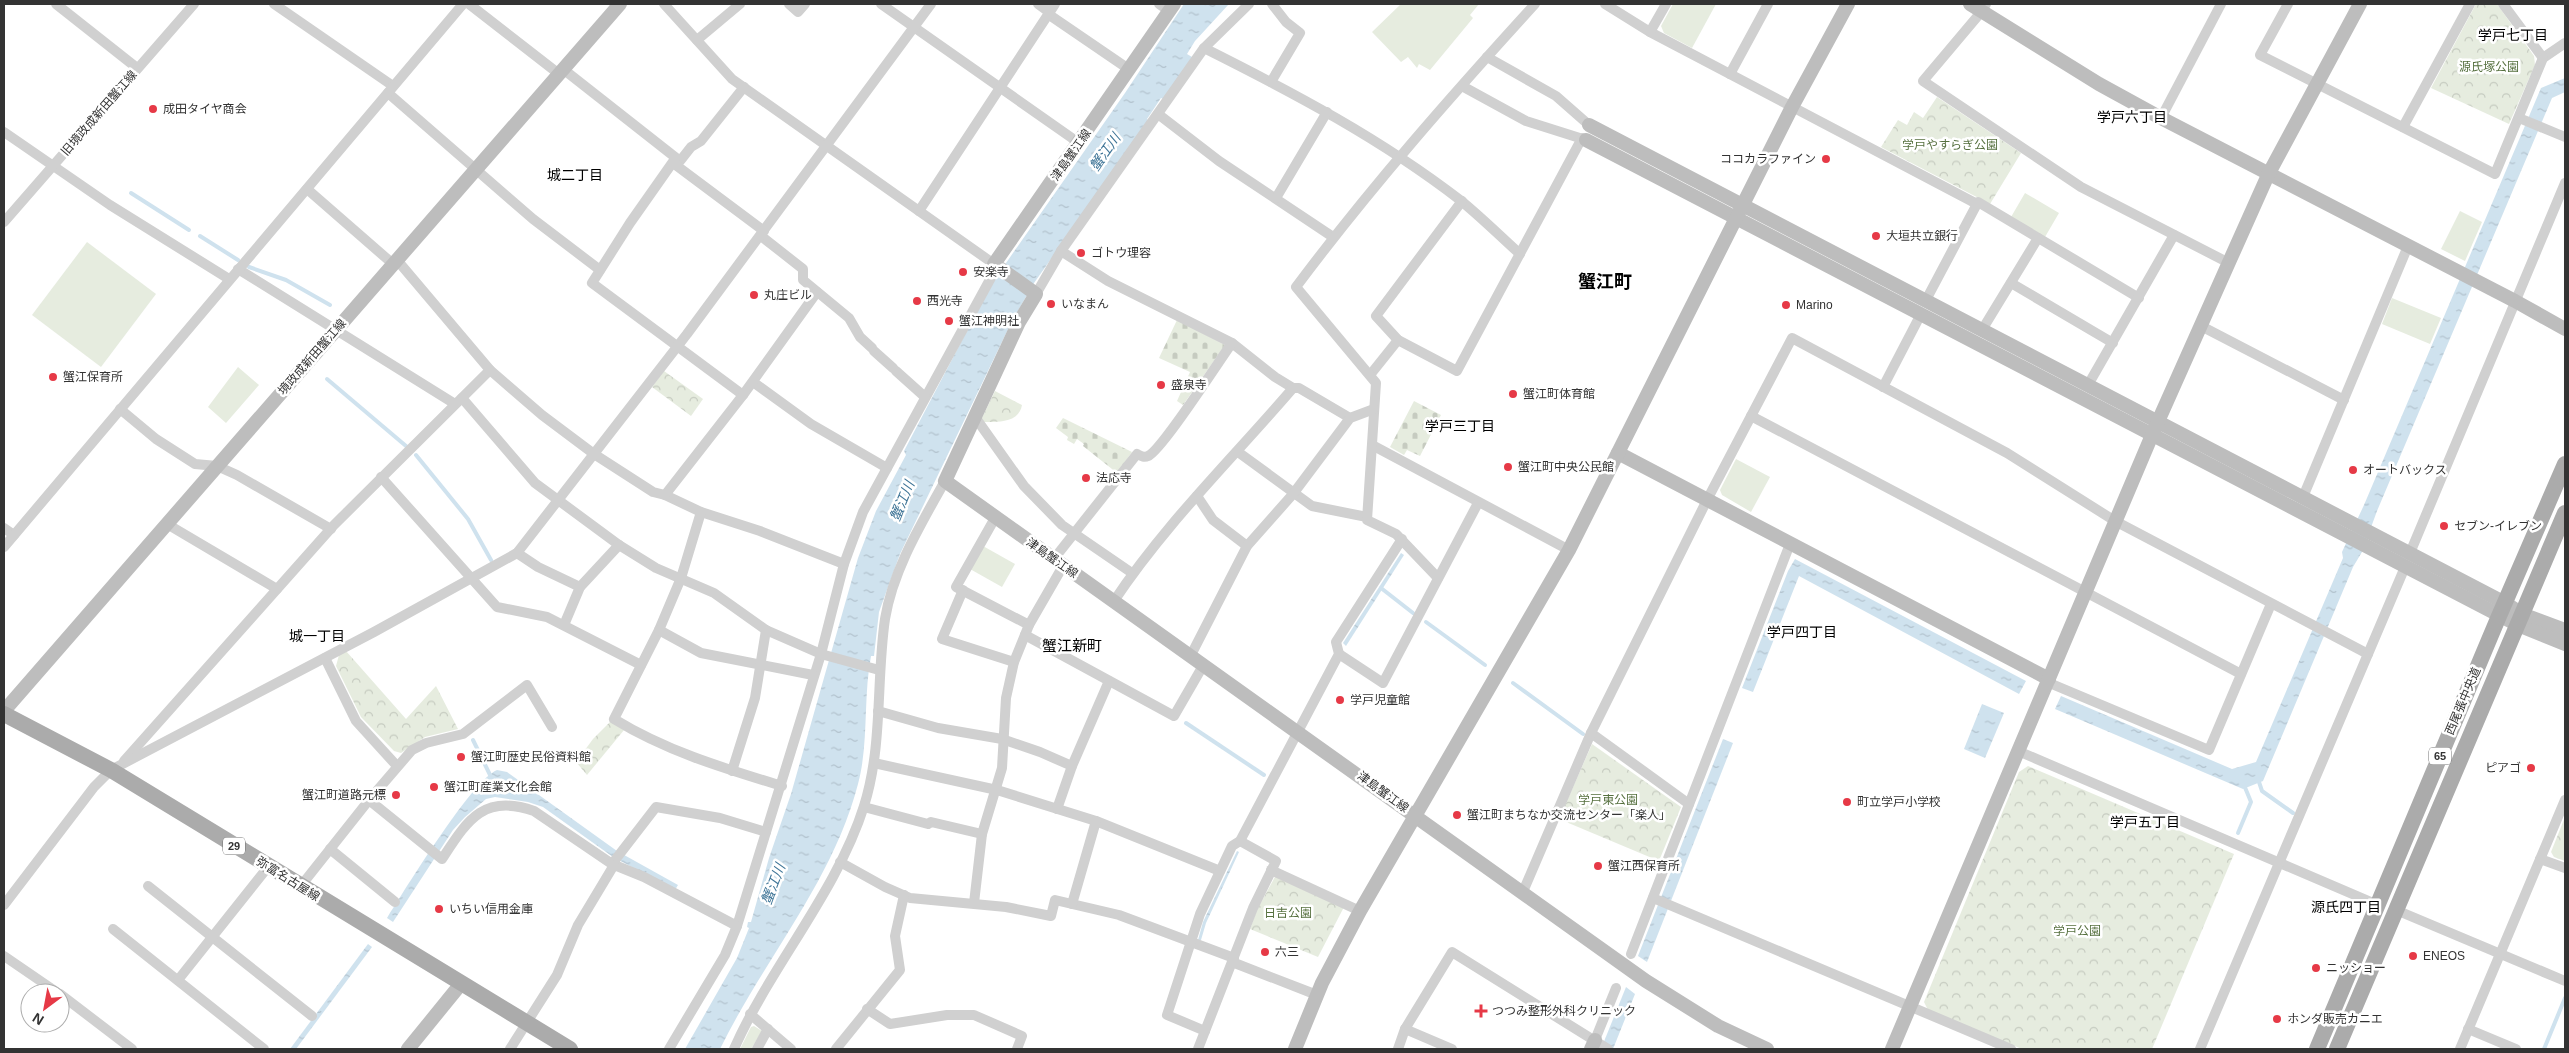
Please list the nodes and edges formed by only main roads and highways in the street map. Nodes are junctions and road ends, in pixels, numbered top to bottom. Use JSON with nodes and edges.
{"nodes":[{"id":1,"x":2565,"y":464,"type":"edge"},
{"id":2,"x":2565,"y":513,"type":"edge"},
{"id":3,"x":4,"y":712,"type":"edge"},
{"id":4,"x":570,"y":1049,"type":"edge"},
{"id":5,"x":2317,"y":1049,"type":"edge"},
{"id":6,"x":2337,"y":1049,"type":"edge"}],
"edges":[{"from":1,"to":5,"type":"main road","name":"西尾張中央道","number":"65"},
{"from":2,"to":6,"type":"main road","name":"西尾張中央道","number":"65"},
{"from":3,"to":4,"type":"main road","name":"弥富名古屋線","number":"29"}]}
